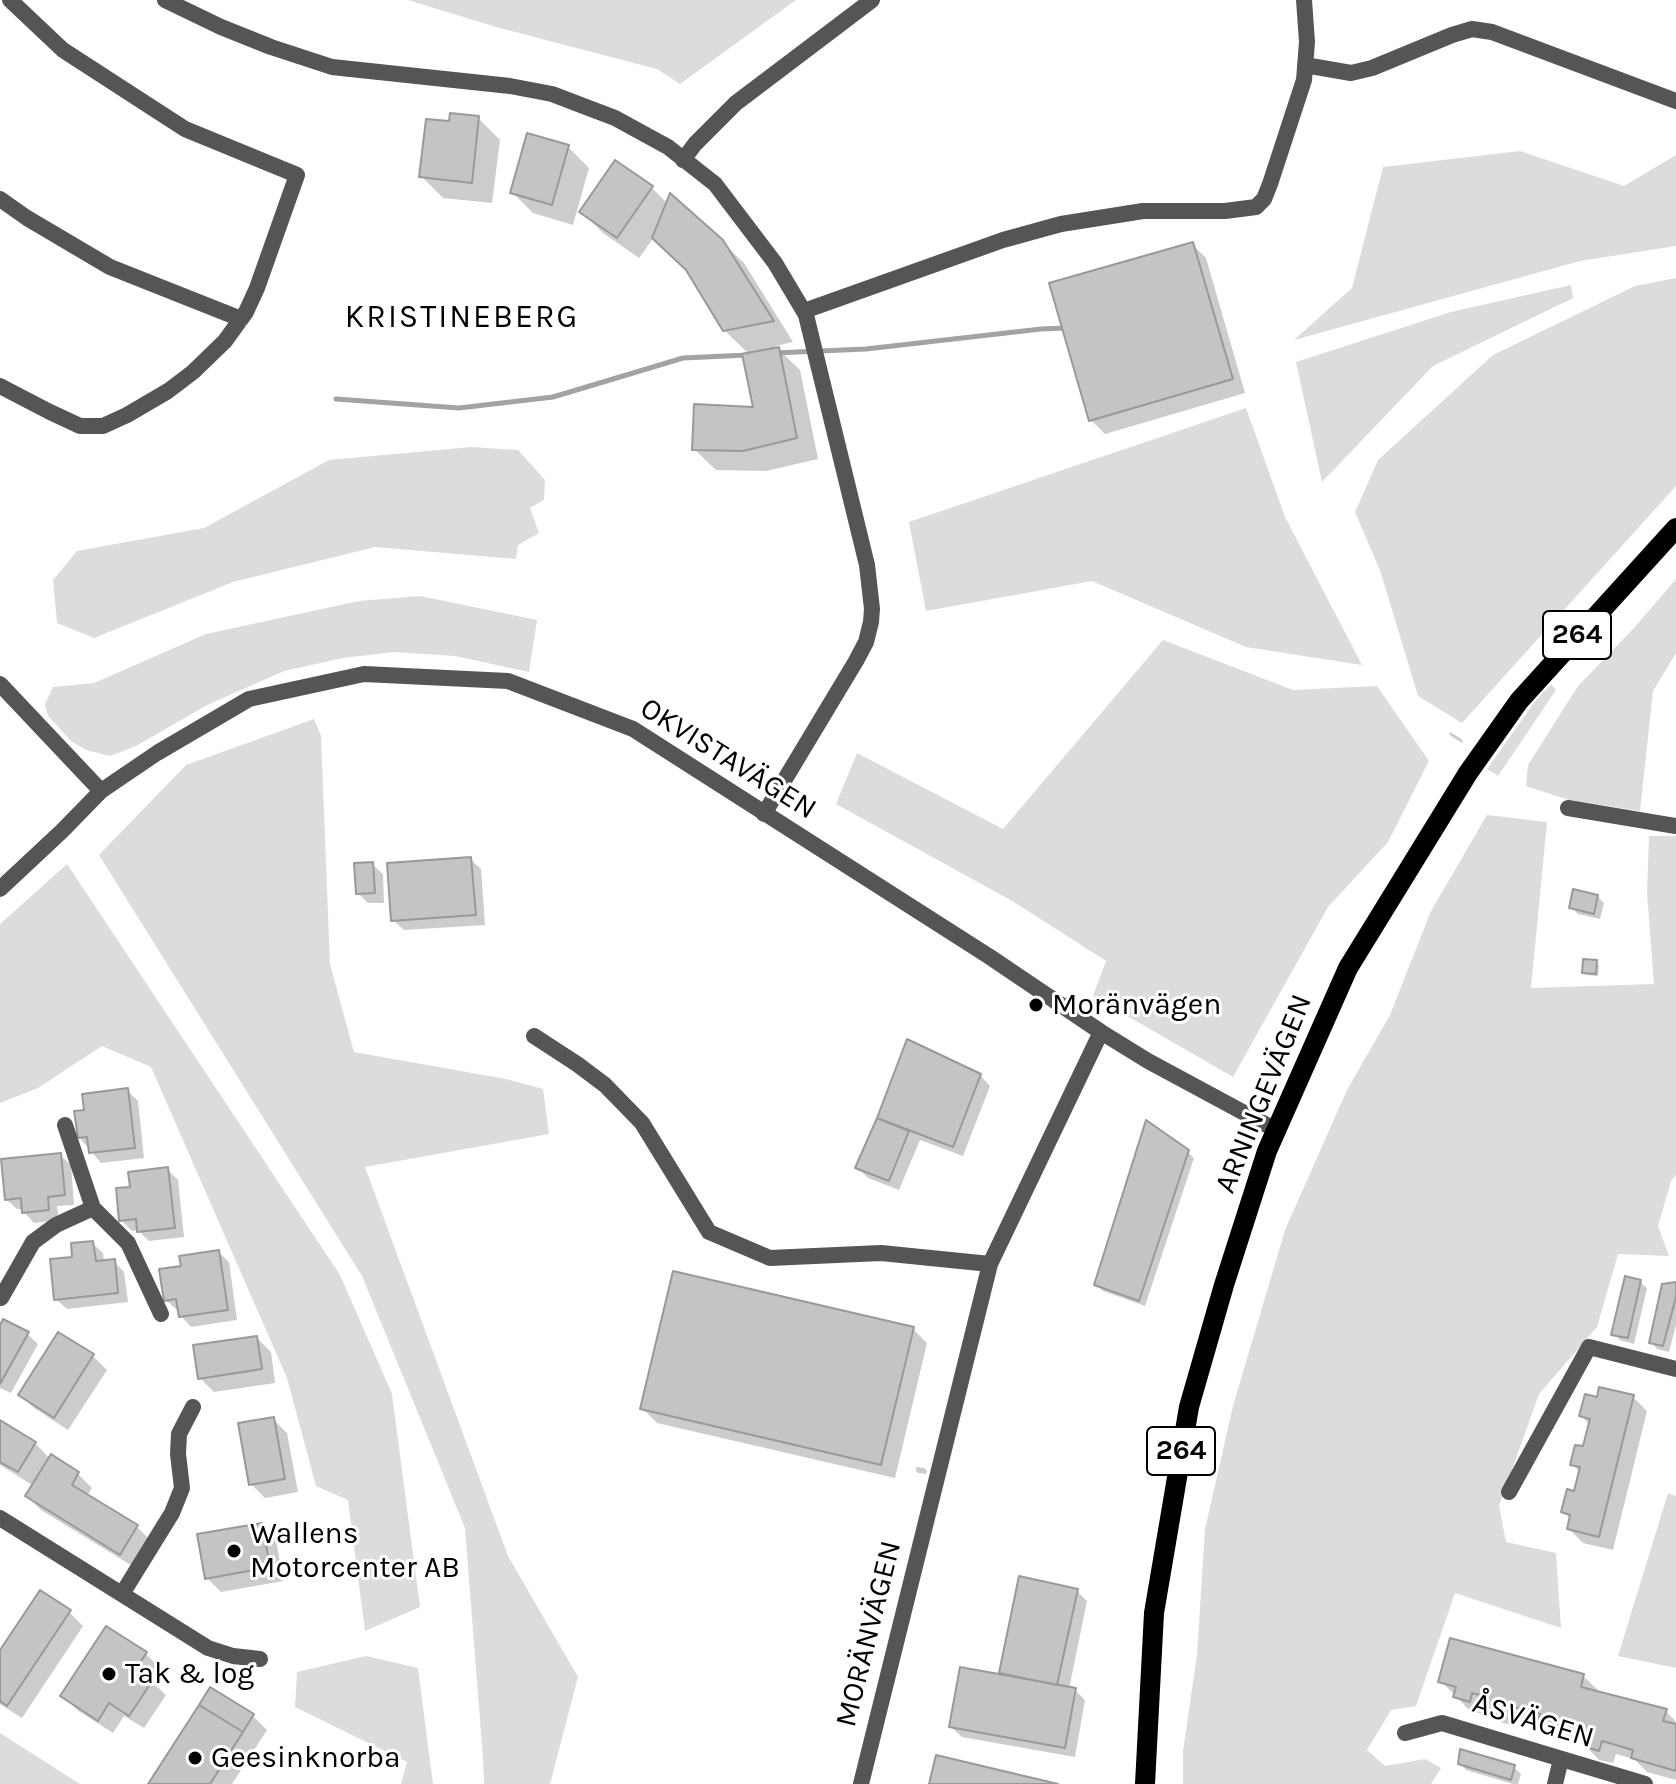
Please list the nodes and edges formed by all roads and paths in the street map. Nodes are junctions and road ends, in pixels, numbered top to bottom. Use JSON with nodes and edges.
{"nodes":[{"id":1,"x":10,"y":0,"type":"edge"},
{"id":2,"x":165,"y":0,"type":"edge"},
{"id":3,"x":872,"y":0,"type":"edge"},
{"id":4,"x":1304,"y":0,"type":"edge"},
{"id":5,"x":1305,"y":65,"type":"junction"},
{"id":6,"x":1676,"y":101,"type":"edge"},
{"id":7,"x":683,"y":160,"type":"junction"},
{"id":8,"x":0,"y":199,"type":"edge"},
{"id":9,"x":804,"y":311,"type":"junction"},
{"id":10,"x":241,"y":319,"type":"junction"},
{"id":11,"x":0,"y":386,"type":"edge"},
{"id":12,"x":1676,"y":528,"type":"edge"},
{"id":13,"x":0,"y":684,"type":"edge"},
{"id":14,"x":101,"y":791,"type":"junction"},
{"id":15,"x":1568,"y":808,"type":"dead end"},
{"id":16,"x":764,"y":814,"type":"junction"},
{"id":17,"x":1676,"y":826,"type":"edge"},
{"id":18,"x":0,"y":889,"type":"edge"},
{"id":19,"x":1101,"y":1032,"type":"junction"},
{"id":20,"x":534,"y":1036,"type":"dead end"},
{"id":21,"x":65,"y":1125,"type":"dead end"},
{"id":22,"x":1276,"y":1130,"type":"junction"},
{"id":23,"x":93,"y":1208,"type":"junction"},
{"id":24,"x":990,"y":1264,"type":"junction"},
{"id":25,"x":0,"y":1297,"type":"edge"},
{"id":26,"x":161,"y":1314,"type":"dead end"},
{"id":27,"x":1676,"y":1369,"type":"edge"},
{"id":28,"x":193,"y":1407,"type":"dead end"},
{"id":29,"x":1509,"y":1492,"type":"dead end"},
{"id":30,"x":0,"y":1518,"type":"edge"},
{"id":31,"x":122,"y":1594,"type":"junction"},
{"id":32,"x":260,"y":1659,"type":"dead end"},
{"id":33,"x":1405,"y":1733,"type":"dead end"},
{"id":34,"x":1561,"y":1759,"type":"junction"},
{"id":35,"x":861,"y":1784,"type":"edge"},
{"id":36,"x":1145,"y":1784,"type":"edge"},
{"id":37,"x":1555,"y":1784,"type":"edge"},
{"id":38,"x":1645,"y":1784,"type":"edge"}],
"edges":[{"from":1,"to":10,"type":"street"},
{"from":2,"to":7,"type":"street"},
{"from":3,"to":7,"type":"street"},
{"from":4,"to":5,"type":"street"},
{"from":5,"to":6,"type":"street"},
{"from":5,"to":9,"type":"street"},
{"from":7,"to":9,"type":"street"},
{"from":8,"to":10,"type":"street"},
{"from":9,"to":16,"type":"street"},
{"from":10,"to":11,"type":"street"},
{"from":12,"to":22,"type":"main road","name":"ARNINGEVÄGEN","number":"264"},
{"from":13,"to":14,"type":"street"},
{"from":14,"to":16,"type":"street","name":"OKVISTAVÄGEN"},
{"from":14,"to":18,"type":"street","name":"OKVISTAVÄGEN"},
{"from":15,"to":17,"type":"street"},
{"from":16,"to":19,"type":"street","name":"OKVISTAVÄGEN"},
{"from":19,"to":22,"type":"street","name":"OKVISTAVÄGEN"},
{"from":19,"to":24,"type":"street","name":"MORÄNVÄGEN"},
{"from":20,"to":24,"type":"street"},
{"from":21,"to":23,"type":"street"},
{"from":22,"to":36,"type":"main road","name":"ARNINGEVÄGEN","number":"264"},
{"from":23,"to":25,"type":"street"},
{"from":23,"to":26,"type":"street"},
{"from":24,"to":35,"type":"street","name":"MORÄNVÄGEN"},
{"from":27,"to":29,"type":"street"},
{"from":28,"to":31,"type":"street"},
{"from":30,"to":31,"type":"street"},
{"from":31,"to":32,"type":"street"},
{"from":33,"to":34,"type":"street","name":"ÅSVÄGEN"},
{"from":34,"to":37,"type":"street"},
{"from":34,"to":38,"type":"street","name":"ÅSVÄGEN"}]}
